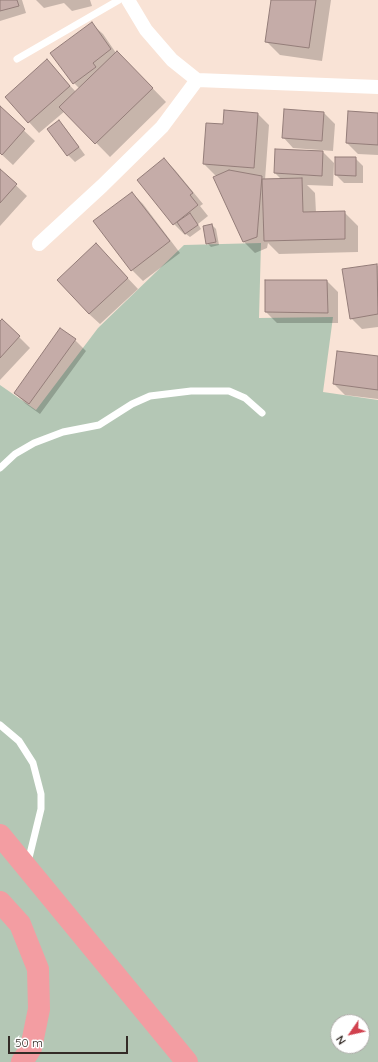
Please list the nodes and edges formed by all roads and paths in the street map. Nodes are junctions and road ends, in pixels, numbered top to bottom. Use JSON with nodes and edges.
{"nodes":[{"id":1,"x":119,"y":0,"type":"edge"},
{"id":2,"x":128,"y":0,"type":"edge"},
{"id":3,"x":17,"y":59,"type":"dead end"},
{"id":4,"x":197,"y":80,"type":"junction"},
{"id":5,"x":378,"y":87,"type":"edge"},
{"id":6,"x":38,"y":244,"type":"dead end"},
{"id":7,"x":262,"y":413,"type":"dead end"},
{"id":8,"x":0,"y":468,"type":"edge"},
{"id":9,"x":0,"y":726,"type":"edge"},
{"id":10,"x":0,"y":835,"type":"edge"},
{"id":11,"x":26,"y":868,"type":"junction"},
{"id":12,"x":0,"y":902,"type":"edge"},
{"id":13,"x":22,"y":1062,"type":"edge"},
{"id":14,"x":187,"y":1062,"type":"edge"}],
"edges":[{"from":1,"to":3,"type":"lane"},
{"from":2,"to":4,"type":"street"},
{"from":4,"to":5,"type":"street"},
{"from":4,"to":6,"type":"street"},
{"from":7,"to":8,"type":"lane"},
{"from":9,"to":11,"type":"lane"},
{"from":10,"to":11,"type":"highway"},
{"from":11,"to":14,"type":"highway"},
{"from":12,"to":13,"type":"highway"}]}
